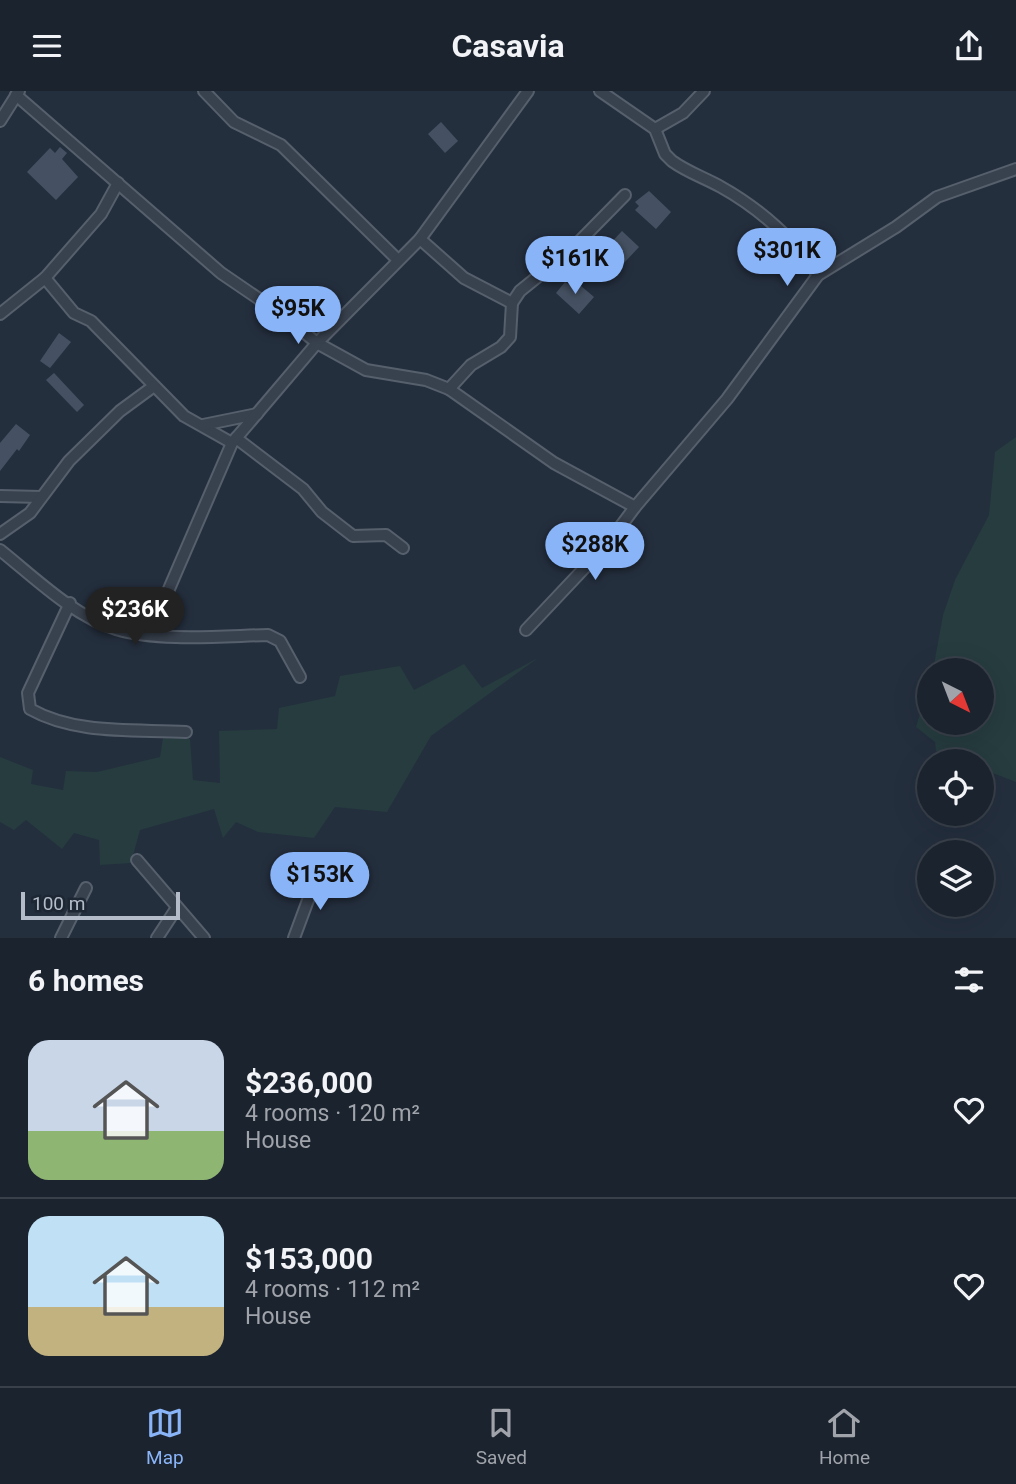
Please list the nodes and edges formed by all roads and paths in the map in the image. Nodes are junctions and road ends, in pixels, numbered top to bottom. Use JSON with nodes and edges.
{"nodes":[{"id":1,"x":204,"y":91,"type":"edge"},
{"id":2,"x":528,"y":91,"type":"edge"},
{"id":3,"x":600,"y":91,"type":"edge"},
{"id":4,"x":704,"y":91,"type":"edge"},
{"id":5,"x":18,"y":93,"type":"edge"},
{"id":6,"x":0,"y":121,"type":"edge"},
{"id":7,"x":654,"y":129,"type":"junction"},
{"id":8,"x":1016,"y":169,"type":"edge"},
{"id":9,"x":118,"y":183,"type":"junction"},
{"id":10,"x":625,"y":195,"type":"dead end"},
{"id":11,"x":421,"y":239,"type":"junction"},
{"id":12,"x":398,"y":260,"type":"junction"},
{"id":13,"x":818,"y":275,"type":"junction"},
{"id":14,"x":45,"y":278,"type":"junction"},
{"id":15,"x":512,"y":303,"type":"junction"},
{"id":16,"x":0,"y":314,"type":"edge"},
{"id":17,"x":317,"y":343,"type":"junction"},
{"id":18,"x":154,"y":386,"type":"junction"},
{"id":19,"x":449,"y":389,"type":"junction"},
{"id":20,"x":257,"y":414,"type":"junction"},
{"id":21,"x":203,"y":425,"type":"junction"},
{"id":22,"x":234,"y":440,"type":"junction"},
{"id":23,"x":0,"y":496,"type":"edge"},
{"id":24,"x":41,"y":497,"type":"junction"},
{"id":25,"x":635,"y":507,"type":"junction"},
{"id":26,"x":0,"y":534,"type":"edge"},
{"id":27,"x":403,"y":548,"type":"dead end"},
{"id":28,"x":0,"y":549,"type":"edge"},
{"id":29,"x":69,"y":603,"type":"junction"},
{"id":30,"x":526,"y":631,"type":"dead end"},
{"id":31,"x":150,"y":633,"type":"junction"},
{"id":32,"x":300,"y":677,"type":"dead end"},
{"id":33,"x":186,"y":732,"type":"dead end"},
{"id":34,"x":137,"y":860,"type":"dead end"},
{"id":35,"x":317,"y":876,"type":"dead end"},
{"id":36,"x":86,"y":888,"type":"dead end"},
{"id":37,"x":176,"y":909,"type":"junction"},
{"id":38,"x":61,"y":938,"type":"edge"},
{"id":39,"x":157,"y":938,"type":"edge"},
{"id":40,"x":204,"y":938,"type":"edge"},
{"id":41,"x":294,"y":938,"type":"edge"}],
"edges":[{"from":1,"to":12,"type":"street"},
{"from":2,"to":11,"type":"street"},
{"from":3,"to":7,"type":"street"},
{"from":4,"to":7,"type":"street"},
{"from":5,"to":6,"type":"street"},
{"from":5,"to":9,"type":"street"},
{"from":7,"to":13,"type":"street"},
{"from":8,"to":13,"type":"street"},
{"from":9,"to":14,"type":"street"},
{"from":9,"to":17,"type":"street"},
{"from":10,"to":15,"type":"street"},
{"from":11,"to":12,"type":"street"},
{"from":11,"to":15,"type":"street"},
{"from":12,"to":17,"type":"street"},
{"from":13,"to":25,"type":"street"},
{"from":14,"to":16,"type":"street"},
{"from":14,"to":18,"type":"street"},
{"from":15,"to":19,"type":"street"},
{"from":17,"to":19,"type":"street"},
{"from":17,"to":20,"type":"street"},
{"from":18,"to":21,"type":"street"},
{"from":18,"to":24,"type":"street"},
{"from":19,"to":25,"type":"street"},
{"from":20,"to":21,"type":"street"},
{"from":20,"to":22,"type":"street"},
{"from":21,"to":22,"type":"street"},
{"from":22,"to":27,"type":"street"},
{"from":22,"to":31,"type":"street"},
{"from":23,"to":24,"type":"street"},
{"from":24,"to":26,"type":"street"},
{"from":25,"to":30,"type":"street"},
{"from":28,"to":29,"type":"street"},
{"from":29,"to":31,"type":"street"},
{"from":29,"to":33,"type":"street"},
{"from":31,"to":32,"type":"street"},
{"from":34,"to":37,"type":"street"},
{"from":35,"to":41,"type":"street"},
{"from":36,"to":38,"type":"street"},
{"from":37,"to":39,"type":"street"},
{"from":37,"to":40,"type":"street"}]}
